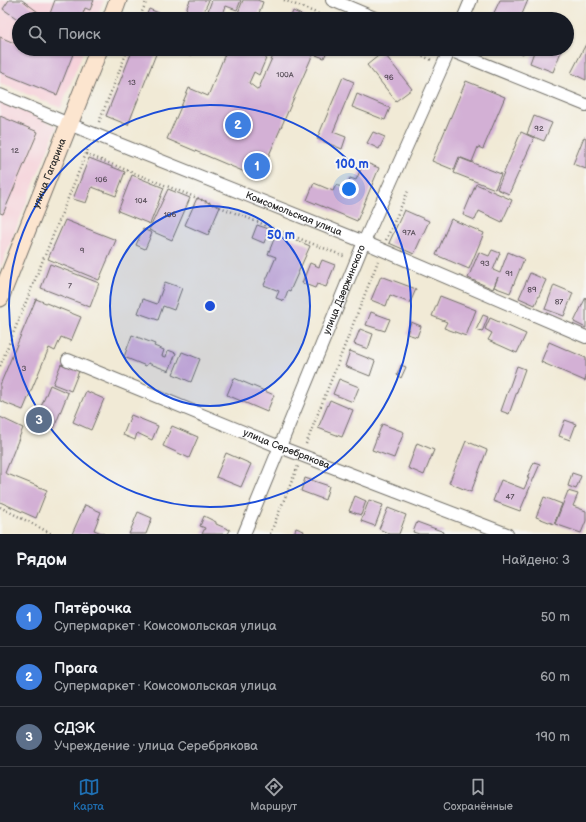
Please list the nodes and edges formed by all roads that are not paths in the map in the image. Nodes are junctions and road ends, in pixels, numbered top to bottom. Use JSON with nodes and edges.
{"nodes":[{"id":1,"x":118,"y":0,"type":"edge"},
{"id":2,"x":332,"y":0,"type":"edge"},
{"id":3,"x":471,"y":0,"type":"edge"},
{"id":4,"x":114,"y":12,"type":"edge"},
{"id":5,"x":360,"y":12,"type":"edge"},
{"id":6,"x":466,"y":12,"type":"edge"},
{"id":7,"x":96,"y":56,"type":"edge"},
{"id":8,"x":446,"y":56,"type":"edge"},
{"id":9,"x":466,"y":56,"type":"edge"},
{"id":10,"x":0,"y":95,"type":"edge"},
{"id":11,"x":586,"y":105,"type":"edge"},
{"id":12,"x":69,"y":124,"type":"junction"},
{"id":13,"x":364,"y":242,"type":"junction"},
{"id":14,"x":0,"y":298,"type":"edge"},
{"id":15,"x":586,"y":337,"type":"edge"},
{"id":16,"x":68,"y":360,"type":"dead end"},
{"id":17,"x":280,"y":447,"type":"junction"},
{"id":18,"x":244,"y":534,"type":"edge"},
{"id":19,"x":507,"y":534,"type":"edge"}],
"edges":[{"from":1,"to":4,"type":"main road"},
{"from":2,"to":5,"type":"street"},
{"from":3,"to":6,"type":"street"},
{"from":7,"to":12,"type":"main road","name":"улица Гагарина"},
{"from":8,"to":13,"type":"street","name":"улица Дзержинского"},
{"from":9,"to":11,"type":"street"},
{"from":10,"to":12,"type":"street","name":"Комсомольская улица"},
{"from":12,"to":13,"type":"street","name":"Комсомольская улица"},
{"from":12,"to":14,"type":"main road","name":"улица Гагарина"},
{"from":13,"to":15,"type":"street","name":"Комсомольская улица"},
{"from":13,"to":17,"type":"street","name":"улица Дзержинского"},
{"from":16,"to":17,"type":"street","name":"улица Серебрякова"},
{"from":17,"to":18,"type":"street","name":"улица Дзержинского"},
{"from":17,"to":19,"type":"street","name":"улица Серебрякова"}]}
